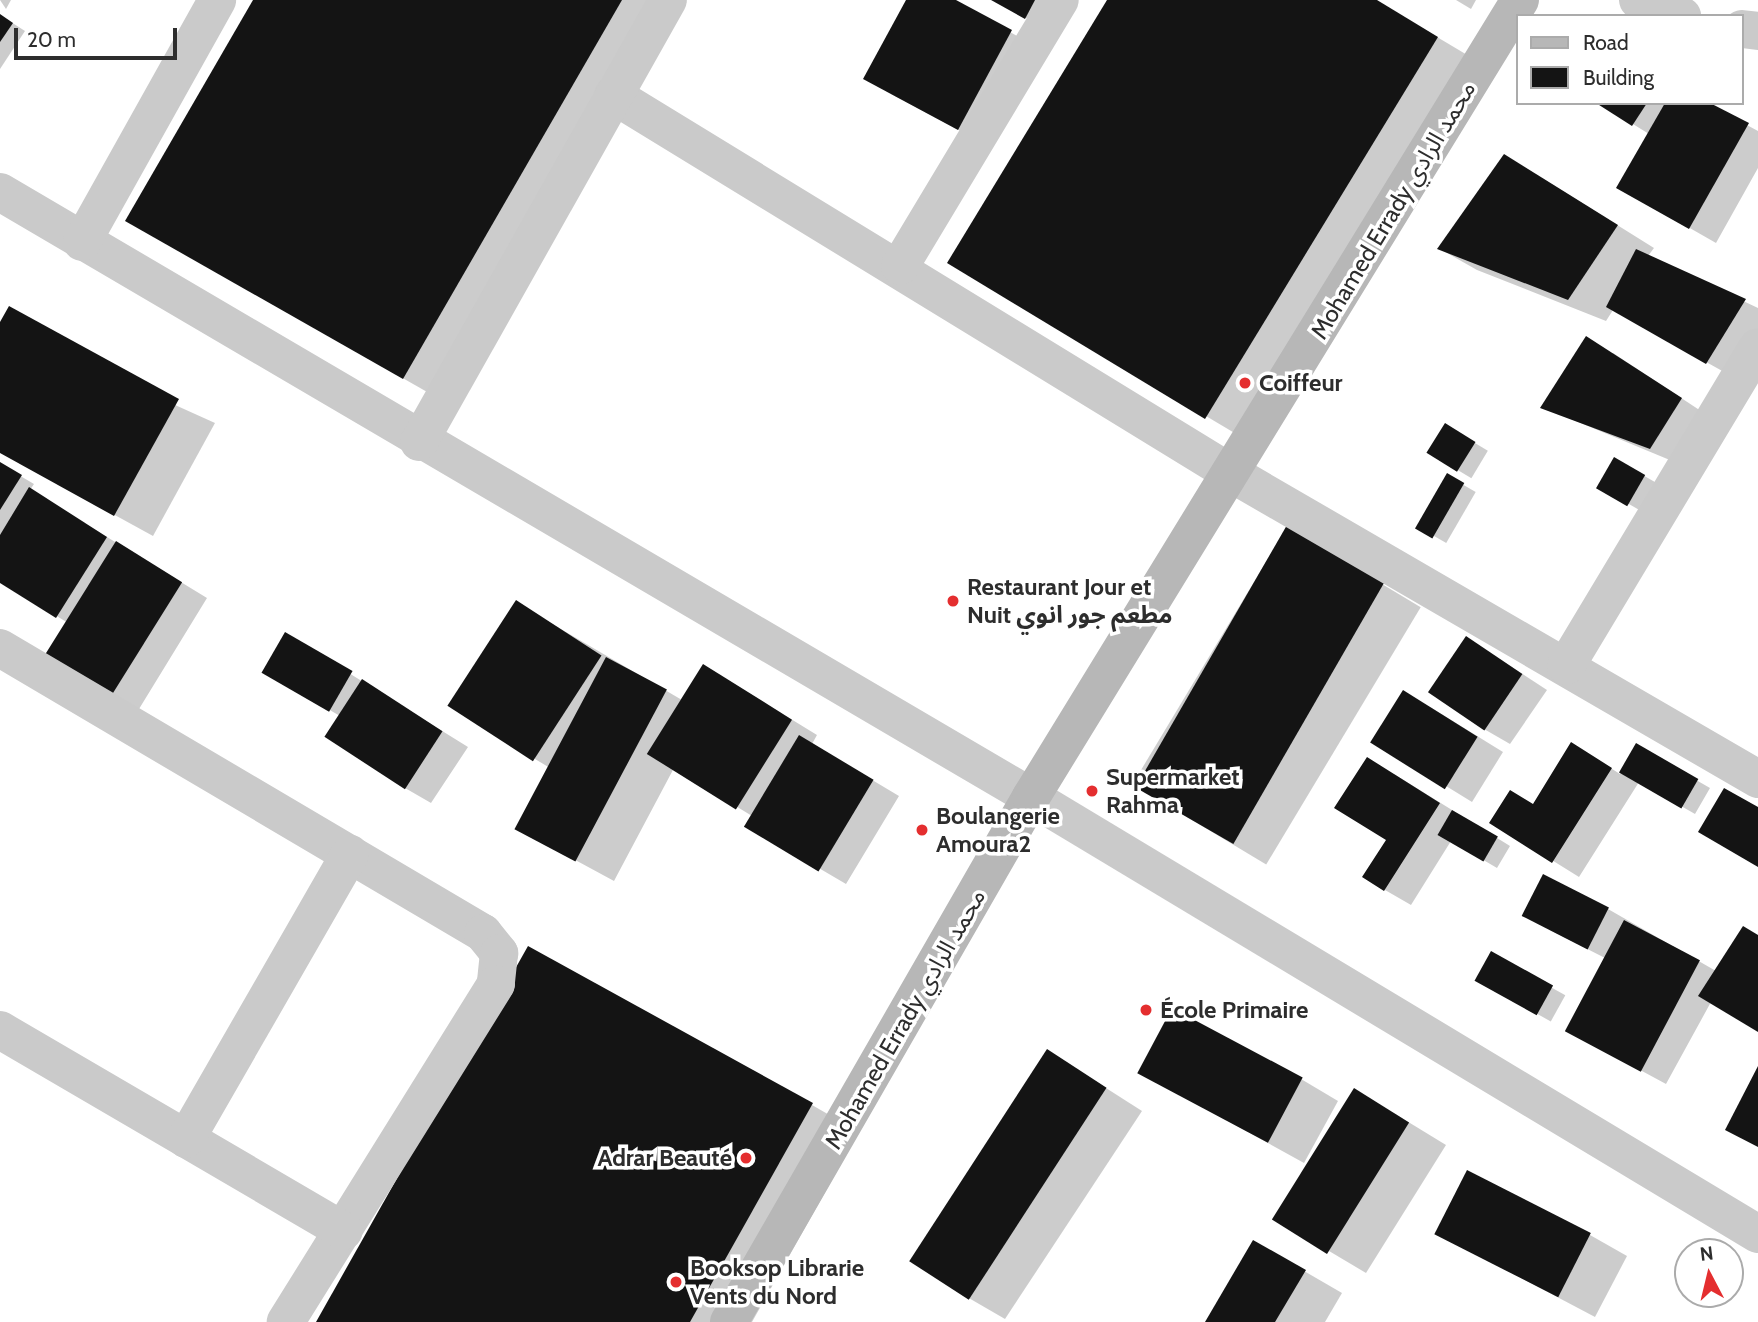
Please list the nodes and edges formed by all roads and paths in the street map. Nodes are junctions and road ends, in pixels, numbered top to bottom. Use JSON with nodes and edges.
{"nodes":[{"id":1,"x":217,"y":0,"type":"edge"},
{"id":2,"x":667,"y":0,"type":"edge"},
{"id":3,"x":1060,"y":0,"type":"edge"},
{"id":4,"x":1520,"y":0,"type":"edge"},
{"id":5,"x":1638,"y":0,"type":"edge"},
{"id":6,"x":1676,"y":14,"type":"edge"},
{"id":7,"x":613,"y":94,"type":"junction"},
{"id":8,"x":0,"y":192,"type":"edge"},
{"id":9,"x":82,"y":242,"type":"junction"},
{"id":10,"x":900,"y":266,"type":"junction"},
{"id":11,"x":1758,"y":347,"type":"edge"},
{"id":12,"x":1747,"y":389,"type":"edge"},
{"id":13,"x":419,"y":442,"type":"junction"},
{"id":14,"x":1234,"y":475,"type":"junction"},
{"id":15,"x":0,"y":648,"type":"edge"},
{"id":16,"x":1566,"y":666,"type":"junction"},
{"id":17,"x":1758,"y":779,"type":"edge"},
{"id":18,"x":1031,"y":797,"type":"junction"},
{"id":19,"x":351,"y":854,"type":"junction"},
{"id":20,"x":0,"y":1030,"type":"edge"},
{"id":21,"x":186,"y":1139,"type":"junction"},
{"id":22,"x":344,"y":1231,"type":"junction"},
{"id":23,"x":1758,"y":1234,"type":"edge"},
{"id":24,"x":286,"y":1322,"type":"edge"},
{"id":25,"x":729,"y":1322,"type":"edge"}],
"edges":[{"from":1,"to":9,"type":"street"},
{"from":2,"to":7,"type":"street"},
{"from":3,"to":10,"type":"street"},
{"from":4,"to":14,"type":"street","name":"Mohamed Errady محمد الرادي"},
{"from":5,"to":6,"type":"street"},
{"from":7,"to":10,"type":"street"},
{"from":7,"to":13,"type":"street"},
{"from":8,"to":9,"type":"street"},
{"from":9,"to":13,"type":"street"},
{"from":10,"to":14,"type":"street"},
{"from":11,"to":12,"type":"street"},
{"from":12,"to":16,"type":"street"},
{"from":13,"to":18,"type":"street"},
{"from":14,"to":16,"type":"street"},
{"from":14,"to":18,"type":"street","name":"Mohamed Errady محمد الرادي"},
{"from":15,"to":19,"type":"street"},
{"from":16,"to":17,"type":"street"},
{"from":18,"to":23,"type":"street"},
{"from":18,"to":25,"type":"street","name":"Mohamed Errady محمد الرادي"},
{"from":19,"to":21,"type":"street"},
{"from":19,"to":22,"type":"street"},
{"from":20,"to":21,"type":"street"},
{"from":21,"to":22,"type":"street"},
{"from":22,"to":24,"type":"street"}]}
